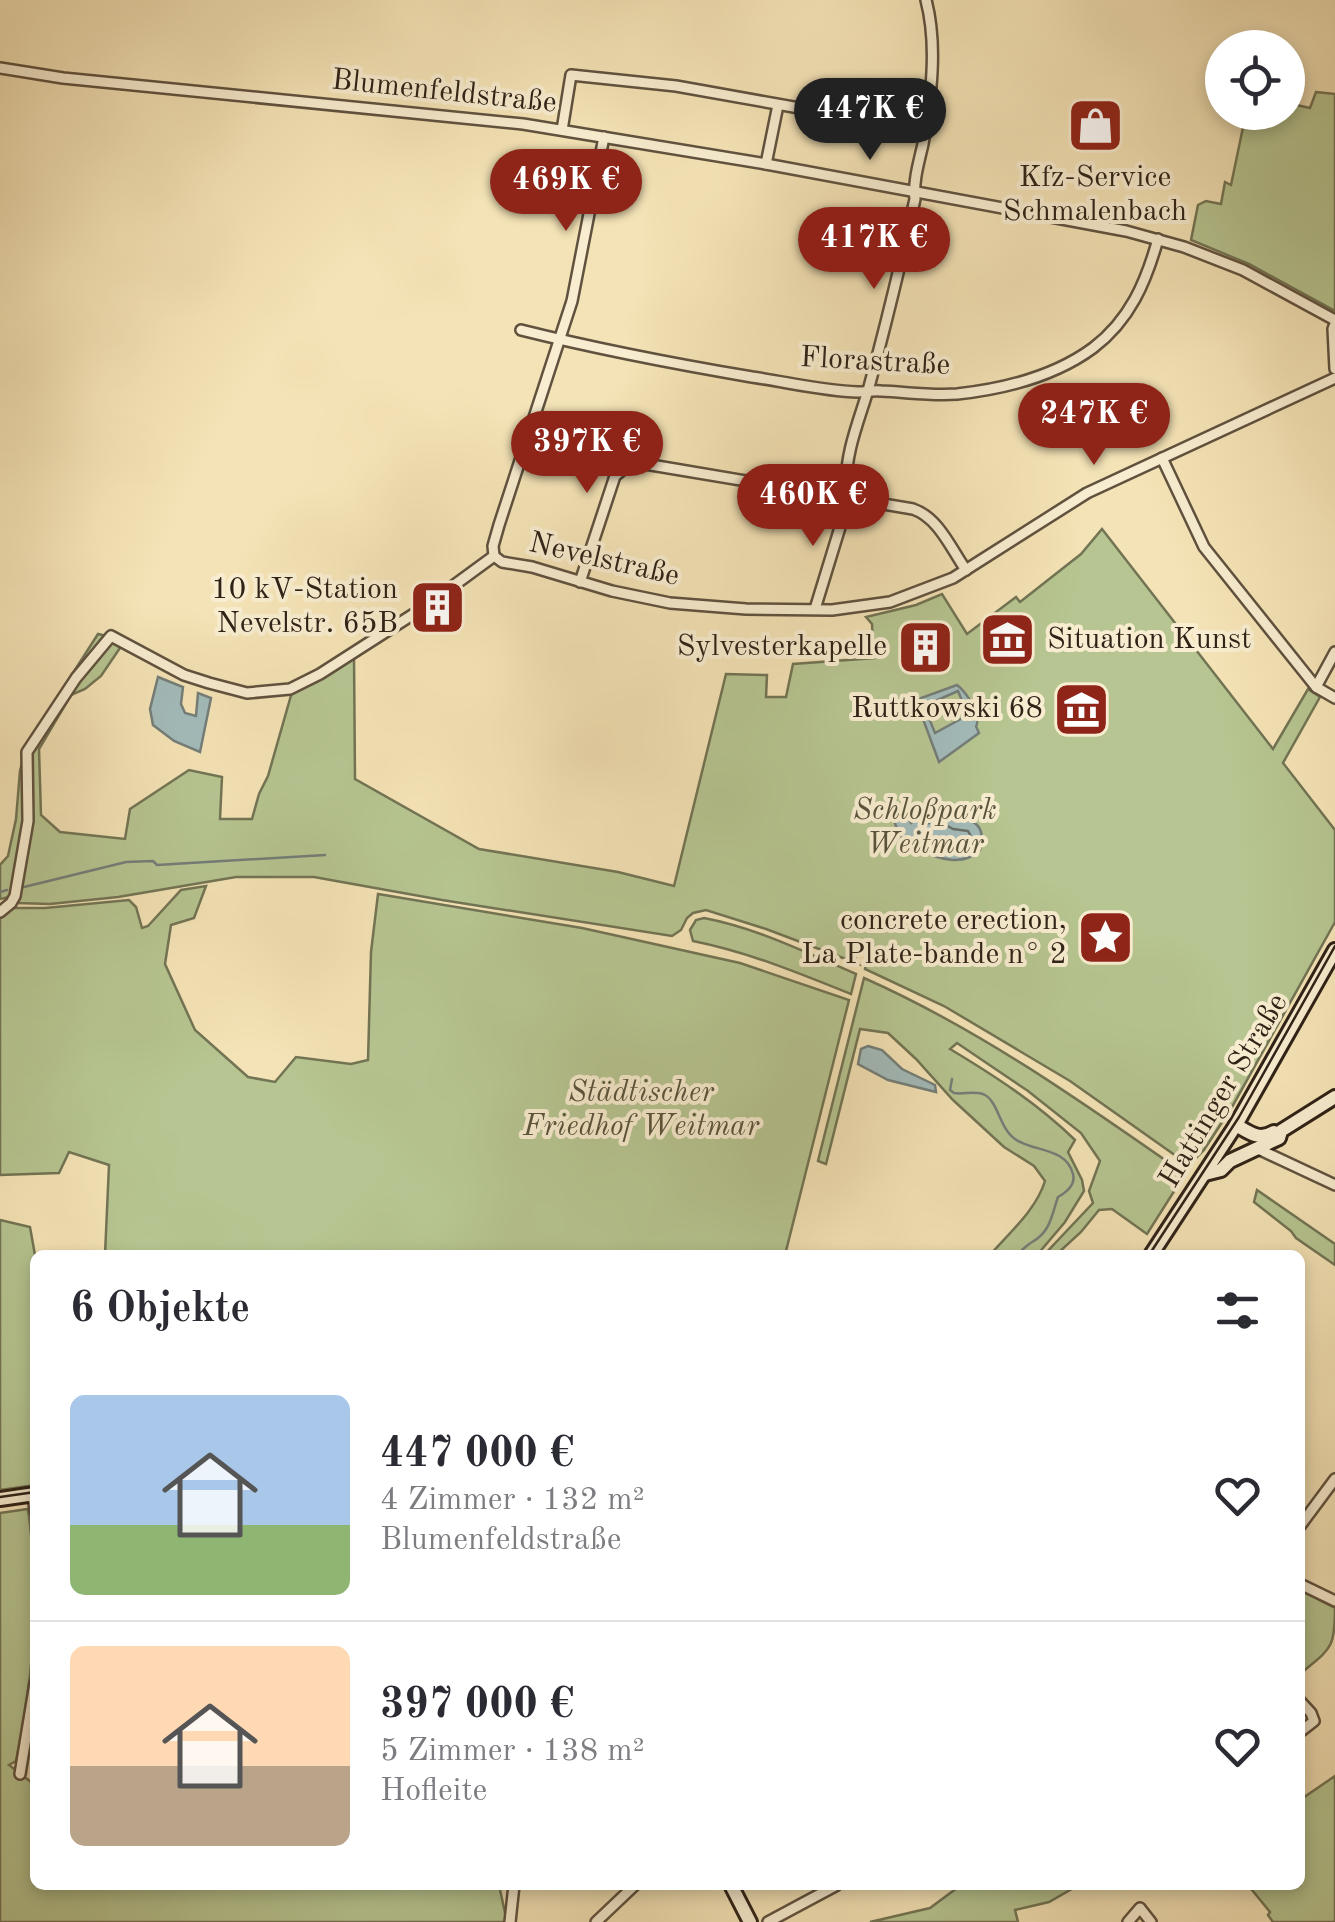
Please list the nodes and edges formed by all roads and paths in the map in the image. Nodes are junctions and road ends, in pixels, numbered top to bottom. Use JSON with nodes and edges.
{"nodes":[{"id":1,"x":926,"y":0,"type":"edge"},
{"id":2,"x":0,"y":68,"type":"edge"},
{"id":3,"x":778,"y":105,"type":"junction"},
{"id":4,"x":816,"y":111,"type":"dead end"},
{"id":5,"x":562,"y":130,"type":"junction"},
{"id":6,"x":604,"y":137,"type":"junction"},
{"id":7,"x":766,"y":164,"type":"junction"},
{"id":8,"x":914,"y":192,"type":"junction"},
{"id":9,"x":1158,"y":239,"type":"junction"},
{"id":10,"x":1335,"y":322,"type":"edge"},
{"id":11,"x":521,"y":330,"type":"dead end"},
{"id":12,"x":560,"y":338,"type":"junction"},
{"id":13,"x":1335,"y":369,"type":"edge"},
{"id":14,"x":1335,"y":378,"type":"edge"},
{"id":15,"x":868,"y":391,"type":"junction"},
{"id":16,"x":1162,"y":458,"type":"junction"},
{"id":17,"x":846,"y":485,"type":"dead end"},
{"id":18,"x":849,"y":498,"type":"junction"},
{"id":19,"x":494,"y":556,"type":"junction"},
{"id":20,"x":966,"y":570,"type":"junction"},
{"id":21,"x":580,"y":582,"type":"junction"},
{"id":22,"x":815,"y":610,"type":"junction"},
{"id":23,"x":1335,"y":652,"type":"edge"},
{"id":24,"x":1316,"y":688,"type":"junction"},
{"id":25,"x":1335,"y":698,"type":"edge"},
{"id":26,"x":0,"y":912,"type":"edge"},
{"id":27,"x":1335,"y":950,"type":"edge"},
{"id":28,"x":1335,"y":1097,"type":"edge"},
{"id":29,"x":1233,"y":1130,"type":"junction"},
{"id":30,"x":1281,"y":1132,"type":"junction"},
{"id":31,"x":1256,"y":1148,"type":"junction"},
{"id":32,"x":1206,"y":1174,"type":"junction"},
{"id":33,"x":1335,"y":1185,"type":"edge"},
{"id":34,"x":1154,"y":1250,"type":"edge"},
{"id":35,"x":1335,"y":1480,"type":"edge"},
{"id":36,"x":30,"y":1495,"type":"edge"},
{"id":37,"x":0,"y":1499,"type":"edge"},
{"id":38,"x":1305,"y":1519,"type":"edge"},
{"id":39,"x":1305,"y":1586,"type":"edge"},
{"id":40,"x":1335,"y":1601,"type":"edge"},
{"id":41,"x":1305,"y":1707,"type":"edge"},
{"id":42,"x":30,"y":1714,"type":"edge"},
{"id":43,"x":1305,"y":1728,"type":"edge"},
{"id":44,"x":20,"y":1774,"type":"dead end"},
{"id":45,"x":513,"y":1890,"type":"edge"},
{"id":46,"x":630,"y":1890,"type":"edge"},
{"id":47,"x":734,"y":1890,"type":"edge"},
{"id":48,"x":829,"y":1890,"type":"edge"},
{"id":49,"x":510,"y":1922,"type":"edge"},
{"id":50,"x":596,"y":1922,"type":"edge"},
{"id":51,"x":750,"y":1922,"type":"edge"},
{"id":52,"x":768,"y":1922,"type":"edge"},
{"id":53,"x":1128,"y":1922,"type":"edge"},
{"id":54,"x":1151,"y":1922,"type":"edge"}],
"edges":[{"from":1,"to":8,"type":"street"},
{"from":2,"to":5,"type":"street","name":"Blumenfeldstraße"},
{"from":3,"to":4,"type":"street"},
{"from":3,"to":5,"type":"street"},
{"from":3,"to":7,"type":"street"},
{"from":5,"to":6,"type":"street","name":"Blumenfeldstraße"},
{"from":6,"to":7,"type":"street","name":"Blumenfeldstraße"},
{"from":6,"to":12,"type":"street"},
{"from":7,"to":8,"type":"street","name":"Blumenfeldstraße"},
{"from":8,"to":9,"type":"street","name":"Blumenfeldstraße"},
{"from":8,"to":15,"type":"street"},
{"from":9,"to":10,"type":"street","name":"Blumenfeldstraße"},
{"from":9,"to":15,"type":"street","name":"Florastraße"},
{"from":10,"to":13,"type":"street"},
{"from":11,"to":12,"type":"street","name":"Florastraße"},
{"from":12,"to":15,"type":"street","name":"Florastraße"},
{"from":12,"to":19,"type":"street"},
{"from":14,"to":16,"type":"street","name":"Nevelstraße"},
{"from":15,"to":17,"type":"street"},
{"from":16,"to":20,"type":"street","name":"Nevelstraße"},
{"from":16,"to":24,"type":"street"},
{"from":18,"to":20,"type":"street"},
{"from":18,"to":21,"type":"street"},
{"from":18,"to":22,"type":"street"},
{"from":19,"to":21,"type":"street","name":"Nevelstraße"},
{"from":19,"to":26,"type":"street","name":"Nevelstraße"},
{"from":20,"to":22,"type":"street","name":"Nevelstraße"},
{"from":21,"to":22,"type":"street","name":"Nevelstraße"},
{"from":23,"to":24,"type":"street"},
{"from":24,"to":25,"type":"street"},
{"from":27,"to":29,"type":"main road","name":"Hattinger Straße"},
{"from":28,"to":30,"type":"main road"},
{"from":29,"to":30,"type":"main road"},
{"from":29,"to":31,"type":"main road"},
{"from":29,"to":32,"type":"main road","name":"Hattinger Straße"},
{"from":30,"to":31,"type":"main road"},
{"from":31,"to":32,"type":"main road"},
{"from":31,"to":33,"type":"street"},
{"from":32,"to":34,"type":"main road","name":"Hattinger Straße"},
{"from":35,"to":38,"type":"street"},
{"from":36,"to":37,"type":"main road"},
{"from":39,"to":40,"type":"street"},
{"from":41,"to":43,"type":"street"},
{"from":42,"to":44,"type":"street"},
{"from":45,"to":49,"type":"street"},
{"from":46,"to":50,"type":"street"},
{"from":47,"to":51,"type":"main road"},
{"from":48,"to":52,"type":"street"},
{"from":53,"to":54,"type":"street"}]}
